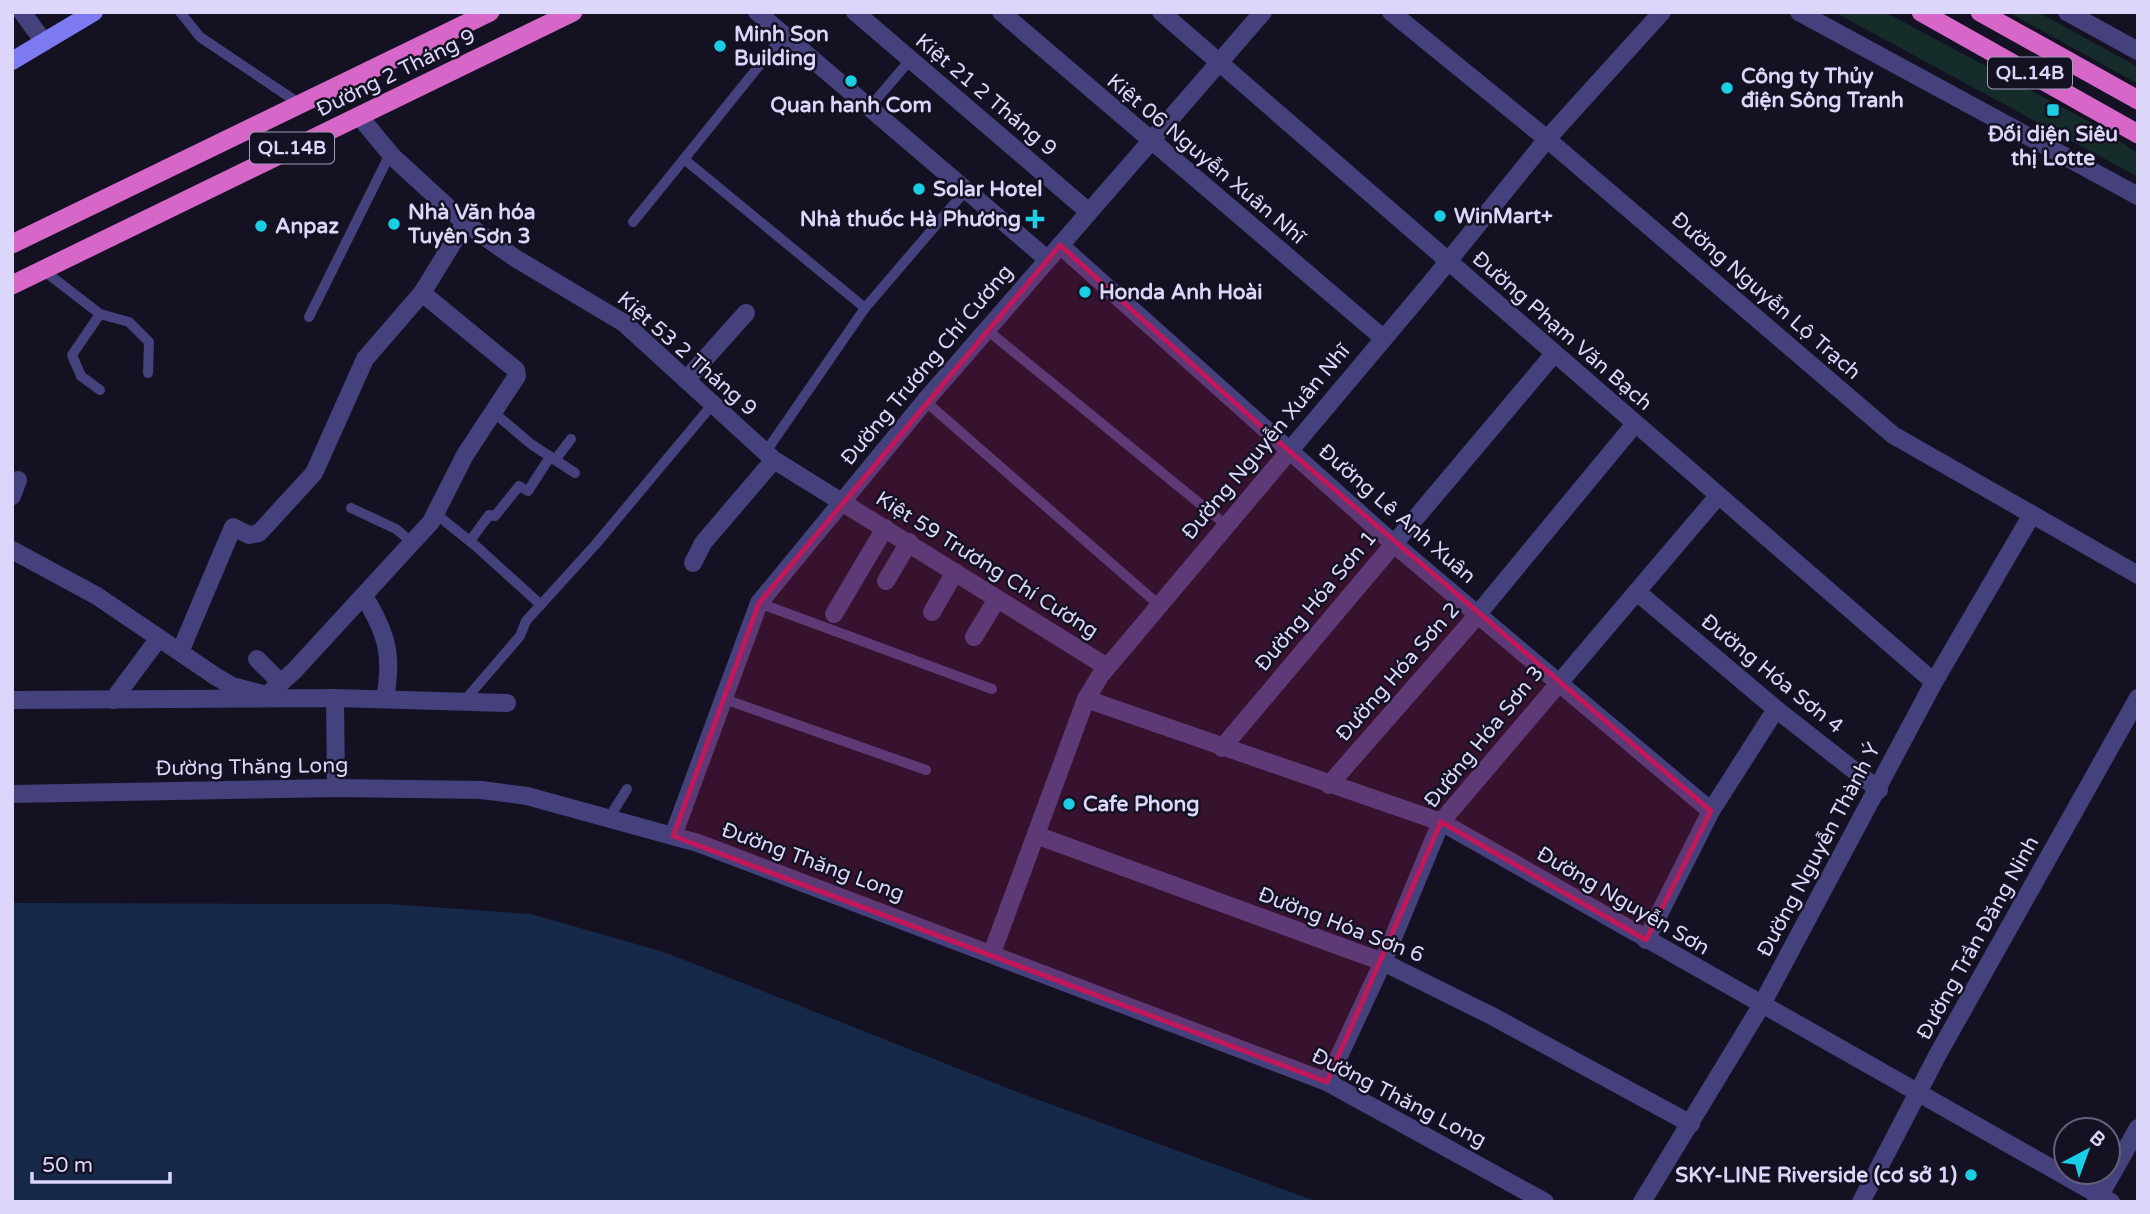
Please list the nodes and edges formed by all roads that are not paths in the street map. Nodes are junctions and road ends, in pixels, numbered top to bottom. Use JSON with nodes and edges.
{"nodes":[{"id":1,"x":22,"y":12,"type":"edge"},
{"id":2,"x":94,"y":12,"type":"edge"},
{"id":3,"x":180,"y":12,"type":"edge"},
{"id":4,"x":490,"y":12,"type":"edge"},
{"id":5,"x":573,"y":12,"type":"edge"},
{"id":6,"x":757,"y":12,"type":"edge"},
{"id":7,"x":855,"y":12,"type":"edge"},
{"id":8,"x":1001,"y":12,"type":"edge"},
{"id":9,"x":1161,"y":12,"type":"edge"},
{"id":10,"x":1263,"y":12,"type":"edge"},
{"id":11,"x":1391,"y":12,"type":"edge"},
{"id":12,"x":1662,"y":12,"type":"edge"},
{"id":13,"x":1798,"y":12,"type":"edge"},
{"id":14,"x":1921,"y":12,"type":"edge"},
{"id":15,"x":1980,"y":12,"type":"edge"},
{"id":16,"x":2067,"y":12,"type":"edge"},
{"id":17,"x":783,"y":36,"type":"junction"},
{"id":18,"x":44,"y":42,"type":"junction"},
{"id":19,"x":2138,"y":51,"type":"edge"},
{"id":20,"x":910,"y":60,"type":"junction"},
{"id":21,"x":12,"y":61,"type":"edge"},
{"id":22,"x":1220,"y":63,"type":"junction"},
{"id":23,"x":2138,"y":100,"type":"edge"},
{"id":24,"x":300,"y":104,"type":"junction"},
{"id":25,"x":869,"y":108,"type":"junction"},
{"id":26,"x":359,"y":116,"type":"junction"},
{"id":27,"x":2138,"y":134,"type":"edge"},
{"id":28,"x":1547,"y":139,"type":"junction"},
{"id":29,"x":1152,"y":143,"type":"junction"},
{"id":30,"x":390,"y":154,"type":"junction"},
{"id":31,"x":684,"y":159,"type":"junction"},
{"id":32,"x":966,"y":190,"type":"junction"},
{"id":33,"x":2138,"y":196,"type":"edge"},
{"id":34,"x":1089,"y":212,"type":"junction"},
{"id":35,"x":465,"y":222,"type":"junction"},
{"id":36,"x":633,"y":222,"type":"dead end"},
{"id":37,"x":12,"y":244,"type":"edge"},
{"id":38,"x":1060,"y":245,"type":"junction"},
{"id":39,"x":1047,"y":259,"type":"junction"},
{"id":40,"x":1449,"y":262,"type":"junction"},
{"id":41,"x":43,"y":270,"type":"junction"},
{"id":42,"x":12,"y":285,"type":"edge"},
{"id":43,"x":422,"y":293,"type":"junction"},
{"id":44,"x":865,"y":308,"type":"junction"},
{"id":45,"x":746,"y":313,"type":"dead end"},
{"id":46,"x":100,"y":314,"type":"junction"},
{"id":47,"x":309,"y":317,"type":"dead end"},
{"id":48,"x":987,"y":330,"type":"junction"},
{"id":49,"x":1383,"y":338,"type":"junction"},
{"id":50,"x":1553,"y":355,"type":"junction"},
{"id":51,"x":148,"y":373,"type":"dead end"},
{"id":52,"x":686,"y":380,"type":"junction"},
{"id":53,"x":100,"y":390,"type":"dead end"},
{"id":54,"x":925,"y":401,"type":"junction"},
{"id":55,"x":712,"y":405,"type":"junction"},
{"id":56,"x":493,"y":412,"type":"junction"},
{"id":57,"x":1634,"y":425,"type":"junction"},
{"id":58,"x":571,"y":439,"type":"dead end"},
{"id":59,"x":1289,"y":450,"type":"junction"},
{"id":60,"x":770,"y":457,"type":"junction"},
{"id":61,"x":553,"y":458,"type":"junction"},
{"id":62,"x":575,"y":473,"type":"dead end"},
{"id":63,"x":1718,"y":496,"type":"junction"},
{"id":64,"x":842,"y":501,"type":"junction"},
{"id":65,"x":351,"y":508,"type":"dead end"},
{"id":66,"x":436,"y":514,"type":"junction"},
{"id":67,"x":2031,"y":516,"type":"junction"},
{"id":68,"x":1226,"y":524,"type":"junction"},
{"id":69,"x":885,"y":528,"type":"junction"},
{"id":70,"x":470,"y":541,"type":"junction"},
{"id":71,"x":909,"y":542,"type":"junction"},
{"id":72,"x":413,"y":543,"type":"junction"},
{"id":73,"x":1394,"y":544,"type":"junction"},
{"id":74,"x":12,"y":550,"type":"edge"},
{"id":75,"x":692,"y":562,"type":"dead end"},
{"id":76,"x":955,"y":572,"type":"junction"},
{"id":77,"x":2138,"y":575,"type":"edge"},
{"id":78,"x":886,"y":581,"type":"dead end"},
{"id":79,"x":1637,"y":592,"type":"junction"},
{"id":80,"x":364,"y":596,"type":"junction"},
{"id":81,"x":997,"y":599,"type":"junction"},
{"id":82,"x":759,"y":603,"type":"junction"},
{"id":83,"x":541,"y":605,"type":"junction"},
{"id":84,"x":1159,"y":605,"type":"junction"},
{"id":85,"x":932,"y":612,"type":"dead end"},
{"id":86,"x":834,"y":614,"type":"dead end"},
{"id":87,"x":1478,"y":614,"type":"junction"},
{"id":88,"x":159,"y":638,"type":"junction"},
{"id":89,"x":974,"y":638,"type":"dead end"},
{"id":90,"x":180,"y":652,"type":"junction"},
{"id":91,"x":257,"y":659,"type":"dead end"},
{"id":92,"x":1107,"y":667,"type":"junction"},
{"id":93,"x":1558,"y":682,"type":"junction"},
{"id":94,"x":1934,"y":682,"type":"junction"},
{"id":95,"x":992,"y":689,"type":"dead end"},
{"id":96,"x":276,"y":693,"type":"junction"},
{"id":97,"x":335,"y":698,"type":"junction"},
{"id":98,"x":2138,"y":698,"type":"edge"},
{"id":99,"x":113,"y":699,"type":"junction"},
{"id":100,"x":385,"y":699,"type":"junction"},
{"id":101,"x":724,"y":699,"type":"junction"},
{"id":102,"x":1086,"y":699,"type":"junction"},
{"id":103,"x":12,"y":700,"type":"edge"},
{"id":104,"x":465,"y":700,"type":"junction"},
{"id":105,"x":507,"y":703,"type":"dead end"},
{"id":106,"x":1776,"y":709,"type":"junction"},
{"id":107,"x":1223,"y":748,"type":"junction"},
{"id":108,"x":926,"y":770,"type":"dead end"},
{"id":109,"x":1329,"y":785,"type":"junction"},
{"id":110,"x":336,"y":788,"type":"junction"},
{"id":111,"x":626,"y":789,"type":"dead end"},
{"id":112,"x":1879,"y":790,"type":"junction"},
{"id":113,"x":12,"y":794,"type":"edge"},
{"id":114,"x":1711,"y":811,"type":"junction"},
{"id":115,"x":609,"y":818,"type":"junction"},
{"id":116,"x":1441,"y":822,"type":"junction"},
{"id":117,"x":1036,"y":835,"type":"junction"},
{"id":118,"x":673,"y":836,"type":"junction"},
{"id":119,"x":1646,"y":940,"type":"junction"},
{"id":120,"x":992,"y":953,"type":"junction"},
{"id":121,"x":1383,"y":962,"type":"junction"},
{"id":122,"x":1760,"y":1006,"type":"junction"},
{"id":123,"x":1327,"y":1082,"type":"junction"},
{"id":124,"x":1917,"y":1094,"type":"junction"},
{"id":125,"x":1691,"y":1124,"type":"junction"},
{"id":126,"x":2138,"y":1128,"type":"edge"},
{"id":127,"x":2102,"y":1200,"type":"edge"},
{"id":128,"x":1545,"y":1202,"type":"edge"},
{"id":129,"x":1642,"y":1202,"type":"edge"},
{"id":130,"x":1861,"y":1202,"type":"edge"}],
"edges":[{"from":1,"to":18,"type":"street"},
{"from":2,"to":18,"type":"main road"},
{"from":3,"to":24,"type":"lane"},
{"from":4,"to":24,"type":"highway","name":"Đường 2 Tháng 9","number":"QL.14B"},
{"from":5,"to":26,"type":"highway","name":"Đường 2 Tháng 9","number":"QL.14B"},
{"from":6,"to":17,"type":"street","name":"Đường Trương Chí Cương"},
{"from":7,"to":20,"type":"street","name":"Kiệt 21 2 Tháng 9"},
{"from":8,"to":29,"type":"street","name":"Kiệt 06 Nguyễn Xuân Nhĩ"},
{"from":9,"to":22,"type":"street","name":"Đường Phạm Văn Bạch"},
{"from":10,"to":22,"type":"street"},
{"from":11,"to":28,"type":"street","name":"Đường Nguyễn Lộ Trạch"},
{"from":12,"to":28,"type":"street","name":"Đường Nguyễn Xuân Nhĩ"},
{"from":13,"to":33,"type":"street"},
{"from":14,"to":27,"type":"highway","number":"QL.14B"},
{"from":15,"to":23,"type":"highway","number":"QL.14B"},
{"from":16,"to":19,"type":"street"},
{"from":17,"to":25,"type":"street","name":"Đường Trương Chí Cương"},
{"from":17,"to":31,"type":"lane"},
{"from":18,"to":21,"type":"main road"},
{"from":20,"to":25,"type":"lane"},
{"from":20,"to":34,"type":"street","name":"Kiệt 21 2 Tháng 9"},
{"from":22,"to":29,"type":"street"},
{"from":22,"to":40,"type":"street","name":"Đường Phạm Văn Bạch"},
{"from":24,"to":37,"type":"highway","name":"Đường 2 Tháng 9","number":"QL.14B"},
{"from":25,"to":32,"type":"street","name":"Đường Trương Chí Cương"},
{"from":26,"to":30,"type":"street","name":"Kiệt 53 2 Tháng 9"},
{"from":26,"to":41,"type":"highway","name":"Đường 2 Tháng 9","number":"QL.14B"},
{"from":28,"to":40,"type":"street","name":"Đường Nguyễn Xuân Nhĩ"},
{"from":28,"to":67,"type":"street","name":"Đường Nguyễn Lộ Trạch"},
{"from":29,"to":34,"type":"street"},
{"from":29,"to":49,"type":"street","name":"Kiệt 06 Nguyễn Xuân Nhĩ"},
{"from":30,"to":35,"type":"street","name":"Kiệt 53 2 Tháng 9"},
{"from":30,"to":47,"type":"lane"},
{"from":31,"to":36,"type":"lane"},
{"from":31,"to":44,"type":"lane"},
{"from":32,"to":39,"type":"street","name":"Đường Trương Chí Cương"},
{"from":32,"to":44,"type":"lane"},
{"from":34,"to":38,"type":"street"},
{"from":35,"to":43,"type":"street"},
{"from":35,"to":52,"type":"street","name":"Kiệt 53 2 Tháng 9"},
{"from":38,"to":39,"type":"street"},
{"from":38,"to":59,"type":"street","name":"Đường Lê Anh Xuân"},
{"from":39,"to":48,"type":"street","name":"Đường Trương Chí Cương"},
{"from":40,"to":49,"type":"street","name":"Đường Nguyễn Xuân Nhĩ"},
{"from":40,"to":50,"type":"street","name":"Đường Phạm Văn Bạch"},
{"from":41,"to":42,"type":"highway","name":"Đường 2 Tháng 9","number":"QL.14B"},
{"from":41,"to":46,"type":"lane"},
{"from":43,"to":56,"type":"street"},
{"from":43,"to":90,"type":"street"},
{"from":44,"to":60,"type":"lane"},
{"from":45,"to":52,"type":"street"},
{"from":46,"to":51,"type":"lane"},
{"from":46,"to":53,"type":"lane"},
{"from":48,"to":54,"type":"street","name":"Đường Trương Chí Cương"},
{"from":48,"to":68,"type":"lane"},
{"from":49,"to":59,"type":"street","name":"Đường Nguyễn Xuân Nhĩ"},
{"from":50,"to":57,"type":"street","name":"Đường Phạm Văn Bạch"},
{"from":50,"to":73,"type":"street","name":"Đường Hóa Sơn 1"},
{"from":52,"to":55,"type":"street","name":"Kiệt 53 2 Tháng 9"},
{"from":54,"to":64,"type":"street","name":"Đường Trương Chí Cương"},
{"from":54,"to":84,"type":"lane"},
{"from":55,"to":60,"type":"street","name":"Kiệt 53 2 Tháng 9"},
{"from":55,"to":83,"type":"lane"},
{"from":56,"to":61,"type":"lane"},
{"from":56,"to":66,"type":"street"},
{"from":57,"to":63,"type":"street","name":"Đường Phạm Văn Bạch"},
{"from":57,"to":87,"type":"street","name":"Đường Hóa Sơn 2"},
{"from":58,"to":61,"type":"lane"},
{"from":59,"to":68,"type":"street","name":"Đường Nguyễn Xuân Nhĩ"},
{"from":59,"to":73,"type":"street","name":"Đường Lê Anh Xuân"},
{"from":60,"to":64,"type":"street","name":"Kiệt 53 2 Tháng 9"},
{"from":60,"to":75,"type":"street"},
{"from":61,"to":62,"type":"lane"},
{"from":61,"to":70,"type":"lane"},
{"from":63,"to":79,"type":"street","name":"Đường Hóa Sơn 3"},
{"from":63,"to":94,"type":"street","name":"Đường Phạm Văn Bạch"},
{"from":64,"to":69,"type":"street","name":"Kiệt 59 Trương Chí Cương"},
{"from":64,"to":82,"type":"street","name":"Đường Trương Chí Cương"},
{"from":65,"to":72,"type":"lane"},
{"from":66,"to":70,"type":"lane"},
{"from":66,"to":72,"type":"street"},
{"from":67,"to":77,"type":"street","name":"Đường Nguyễn Lộ Trạch"},
{"from":67,"to":94,"type":"street","name":"Đường Nguyễn Thành Ý"},
{"from":68,"to":84,"type":"street","name":"Đường Nguyễn Xuân Nhĩ"},
{"from":69,"to":71,"type":"street","name":"Kiệt 59 Trương Chí Cương"},
{"from":69,"to":86,"type":"street"},
{"from":70,"to":83,"type":"lane"},
{"from":71,"to":76,"type":"street","name":"Kiệt 59 Trương Chí Cương"},
{"from":71,"to":78,"type":"street"},
{"from":72,"to":80,"type":"street"},
{"from":73,"to":87,"type":"street","name":"Đường Lê Anh Xuân"},
{"from":73,"to":107,"type":"street","name":"Đường Hóa Sơn 1"},
{"from":74,"to":88,"type":"street"},
{"from":76,"to":81,"type":"street","name":"Kiệt 59 Trương Chí Cương"},
{"from":76,"to":85,"type":"street"},
{"from":79,"to":93,"type":"street","name":"Đường Hóa Sơn 3"},
{"from":79,"to":106,"type":"street","name":"Đường Hóa Sơn 4"},
{"from":80,"to":96,"type":"street"},
{"from":80,"to":100,"type":"street"},
{"from":81,"to":89,"type":"street"},
{"from":81,"to":92,"type":"street","name":"Kiệt 59 Trương Chí Cương"},
{"from":82,"to":95,"type":"lane"},
{"from":82,"to":101,"type":"street","name":"Đường Trương Chí Cương"},
{"from":83,"to":104,"type":"lane"},
{"from":84,"to":92,"type":"street","name":"Đường Nguyễn Xuân Nhĩ"},
{"from":87,"to":93,"type":"street","name":"Đường Lê Anh Xuân"},
{"from":87,"to":109,"type":"street","name":"Đường Hóa Sơn 2"},
{"from":88,"to":90,"type":"street"},
{"from":88,"to":99,"type":"street"},
{"from":90,"to":96,"type":"street"},
{"from":91,"to":96,"type":"street"},
{"from":92,"to":102,"type":"street","name":"Đường Nguyễn Xuân Nhĩ"},
{"from":93,"to":114,"type":"street","name":"Đường Lê Anh Xuân"},
{"from":93,"to":116,"type":"street","name":"Đường Hóa Sơn 3"},
{"from":94,"to":112,"type":"street","name":"Đường Nguyễn Thành Ý"},
{"from":96,"to":97,"type":"street"},
{"from":96,"to":99,"type":"street"},
{"from":97,"to":100,"type":"street"},
{"from":97,"to":110,"type":"street"},
{"from":98,"to":124,"type":"street","name":"Đường Trần Đăng Ninh"},
{"from":99,"to":103,"type":"street"},
{"from":100,"to":104,"type":"street"},
{"from":101,"to":108,"type":"lane"},
{"from":101,"to":118,"type":"street","name":"Đường Trương Chí Cương"},
{"from":102,"to":107,"type":"street","name":"Đường Nguyễn Sơn"},
{"from":102,"to":117,"type":"street","name":"Đường Nguyễn Xuân Nhĩ"},
{"from":104,"to":105,"type":"street"},
{"from":106,"to":112,"type":"street","name":"Đường Hóa Sơn 4"},
{"from":106,"to":114,"type":"street"},
{"from":107,"to":109,"type":"street","name":"Đường Nguyễn Sơn"},
{"from":109,"to":116,"type":"street","name":"Đường Nguyễn Sơn"},
{"from":110,"to":113,"type":"street","name":"Đường Thăng Long"},
{"from":110,"to":115,"type":"street","name":"Đường Thăng Long"},
{"from":111,"to":115,"type":"lane"},
{"from":112,"to":122,"type":"street","name":"Đường Nguyễn Thành Ý"},
{"from":114,"to":119,"type":"street"},
{"from":115,"to":118,"type":"street","name":"Đường Thăng Long"},
{"from":116,"to":119,"type":"street","name":"Đường Nguyễn Sơn"},
{"from":116,"to":121,"type":"street","name":"Đường Hóa Sơn 3"},
{"from":117,"to":120,"type":"street","name":"Đường Nguyễn Xuân Nhĩ"},
{"from":117,"to":121,"type":"street","name":"Đường Hóa Sơn 6"},
{"from":118,"to":120,"type":"street","name":"Đường Thăng Long"},
{"from":119,"to":122,"type":"street","name":"Đường Nguyễn Sơn"},
{"from":120,"to":123,"type":"street","name":"Đường Thăng Long"},
{"from":121,"to":123,"type":"street","name":"Đường Hóa Sơn 3"},
{"from":121,"to":125,"type":"street","name":"Đường Hóa Sơn 6"},
{"from":122,"to":124,"type":"street","name":"Đường Nguyễn Sơn"},
{"from":122,"to":125,"type":"street","name":"Đường Nguyễn Thành Ý"},
{"from":123,"to":128,"type":"street","name":"Đường Thăng Long"},
{"from":124,"to":127,"type":"street","name":"Đường Nguyễn Sơn"},
{"from":124,"to":130,"type":"street","name":"Đường Trần Đăng Ninh"},
{"from":125,"to":129,"type":"street","name":"Đường Nguyễn Thành Ý"},
{"from":126,"to":127,"type":"street"}]}
